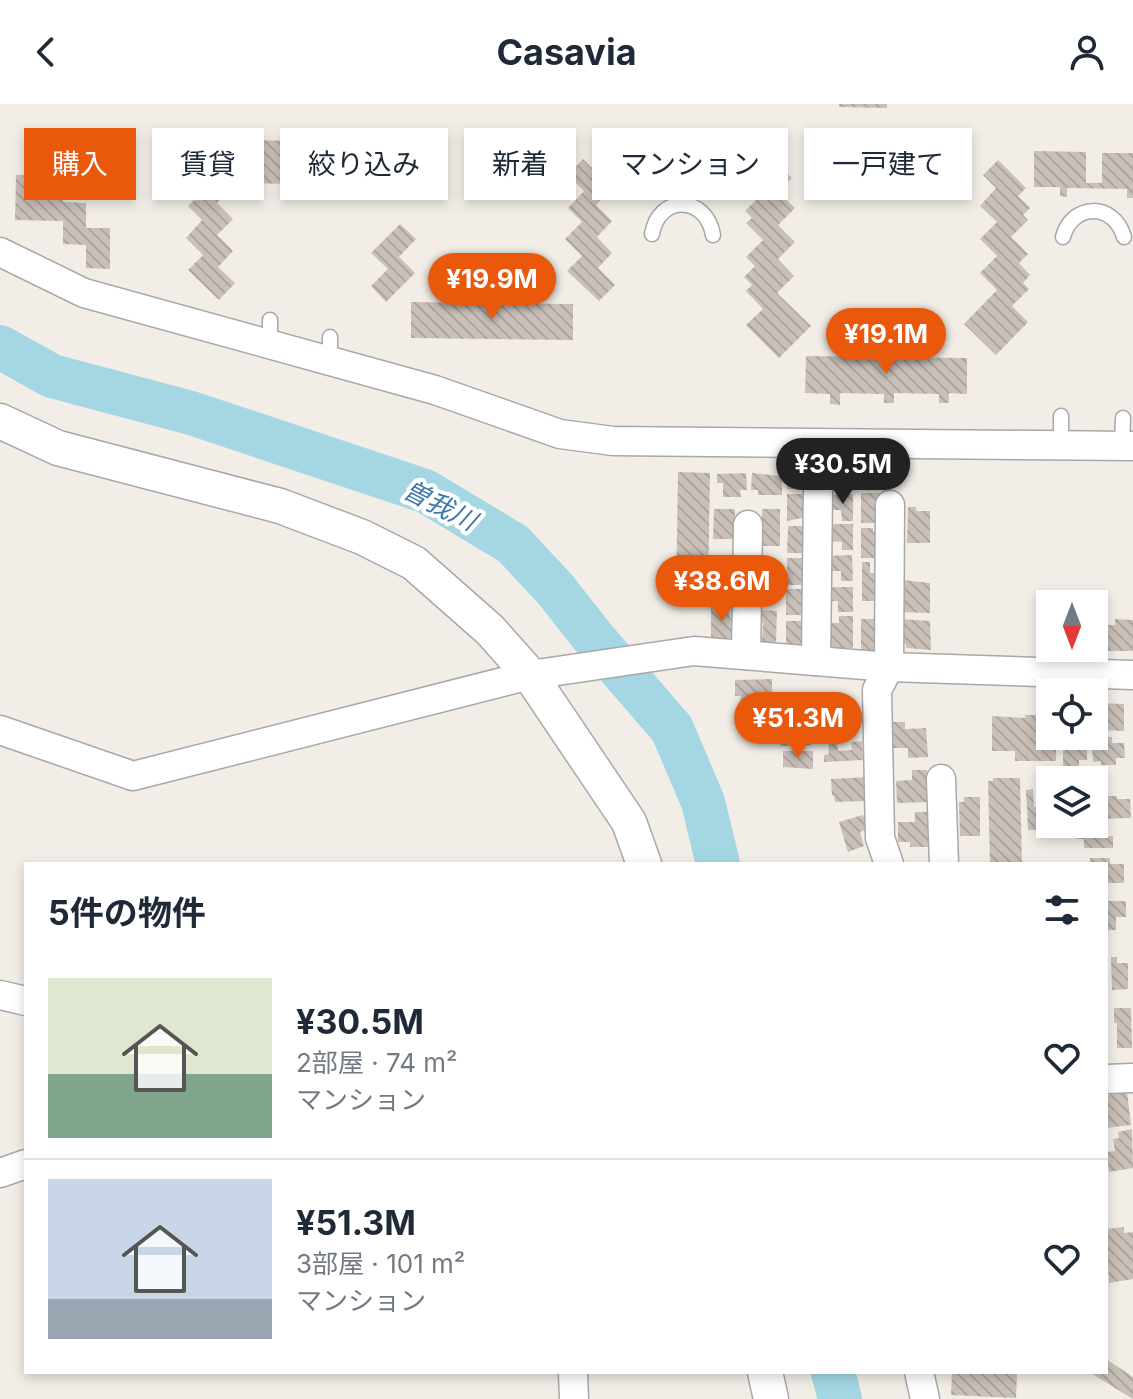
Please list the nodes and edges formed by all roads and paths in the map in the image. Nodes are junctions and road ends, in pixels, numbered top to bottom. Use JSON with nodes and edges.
{"nodes":[{"id":1,"x":652,"y":234,"type":"dead end"},
{"id":2,"x":713,"y":235,"type":"dead end"},
{"id":3,"x":1063,"y":237,"type":"dead end"},
{"id":4,"x":1124,"y":237,"type":"dead end"},
{"id":5,"x":0,"y":252,"type":"edge"},
{"id":6,"x":1061,"y":416,"type":"dead end"},
{"id":7,"x":0,"y":421,"type":"edge"},
{"id":8,"x":1126,"y":437,"type":"edge"},
{"id":9,"x":1061,"y":446,"type":"junction"},
{"id":10,"x":818,"y":490,"type":"dead end"},
{"id":11,"x":890,"y":505,"type":"dead end"},
{"id":12,"x":748,"y":525,"type":"dead end"},
{"id":13,"x":746,"y":655,"type":"junction"},
{"id":14,"x":816,"y":661,"type":"junction"},
{"id":15,"x":889,"y":667,"type":"junction"},
{"id":16,"x":541,"y":673,"type":"junction"},
{"id":17,"x":1133,"y":675,"type":"edge"},
{"id":18,"x":0,"y":730,"type":"edge"},
{"id":19,"x":941,"y":779,"type":"dead end"},
{"id":20,"x":643,"y":862,"type":"edge"},
{"id":21,"x":888,"y":862,"type":"edge"},
{"id":22,"x":944,"y":862,"type":"edge"},
{"id":23,"x":0,"y":995,"type":"edge"},
{"id":24,"x":24,"y":1001,"type":"edge"},
{"id":25,"x":1133,"y":1078,"type":"edge"},
{"id":26,"x":1108,"y":1079,"type":"edge"},
{"id":27,"x":24,"y":1165,"type":"edge"},
{"id":28,"x":0,"y":1173,"type":"edge"},
{"id":29,"x":573,"y":1374,"type":"edge"},
{"id":30,"x":765,"y":1374,"type":"edge"},
{"id":31,"x":919,"y":1374,"type":"edge"},
{"id":32,"x":574,"y":1399,"type":"edge"},
{"id":33,"x":771,"y":1399,"type":"edge"},
{"id":34,"x":925,"y":1399,"type":"edge"}],
"edges":[{"from":1,"to":2,"type":"lane"},
{"from":3,"to":4,"type":"lane"},
{"from":5,"to":9,"type":"street"},
{"from":6,"to":9,"type":"lane"},
{"from":7,"to":16,"type":"street"},
{"from":8,"to":9,"type":"street"},
{"from":10,"to":14,"type":"street"},
{"from":11,"to":15,"type":"street"},
{"from":12,"to":13,"type":"street"},
{"from":13,"to":14,"type":"street"},
{"from":13,"to":16,"type":"street"},
{"from":14,"to":15,"type":"street"},
{"from":15,"to":17,"type":"street"},
{"from":15,"to":21,"type":"street"},
{"from":16,"to":18,"type":"street"},
{"from":16,"to":20,"type":"street"},
{"from":19,"to":22,"type":"street"},
{"from":23,"to":24,"type":"street"},
{"from":25,"to":26,"type":"street"},
{"from":27,"to":28,"type":"street"},
{"from":29,"to":32,"type":"street"},
{"from":30,"to":33,"type":"street"},
{"from":31,"to":34,"type":"street"}]}
